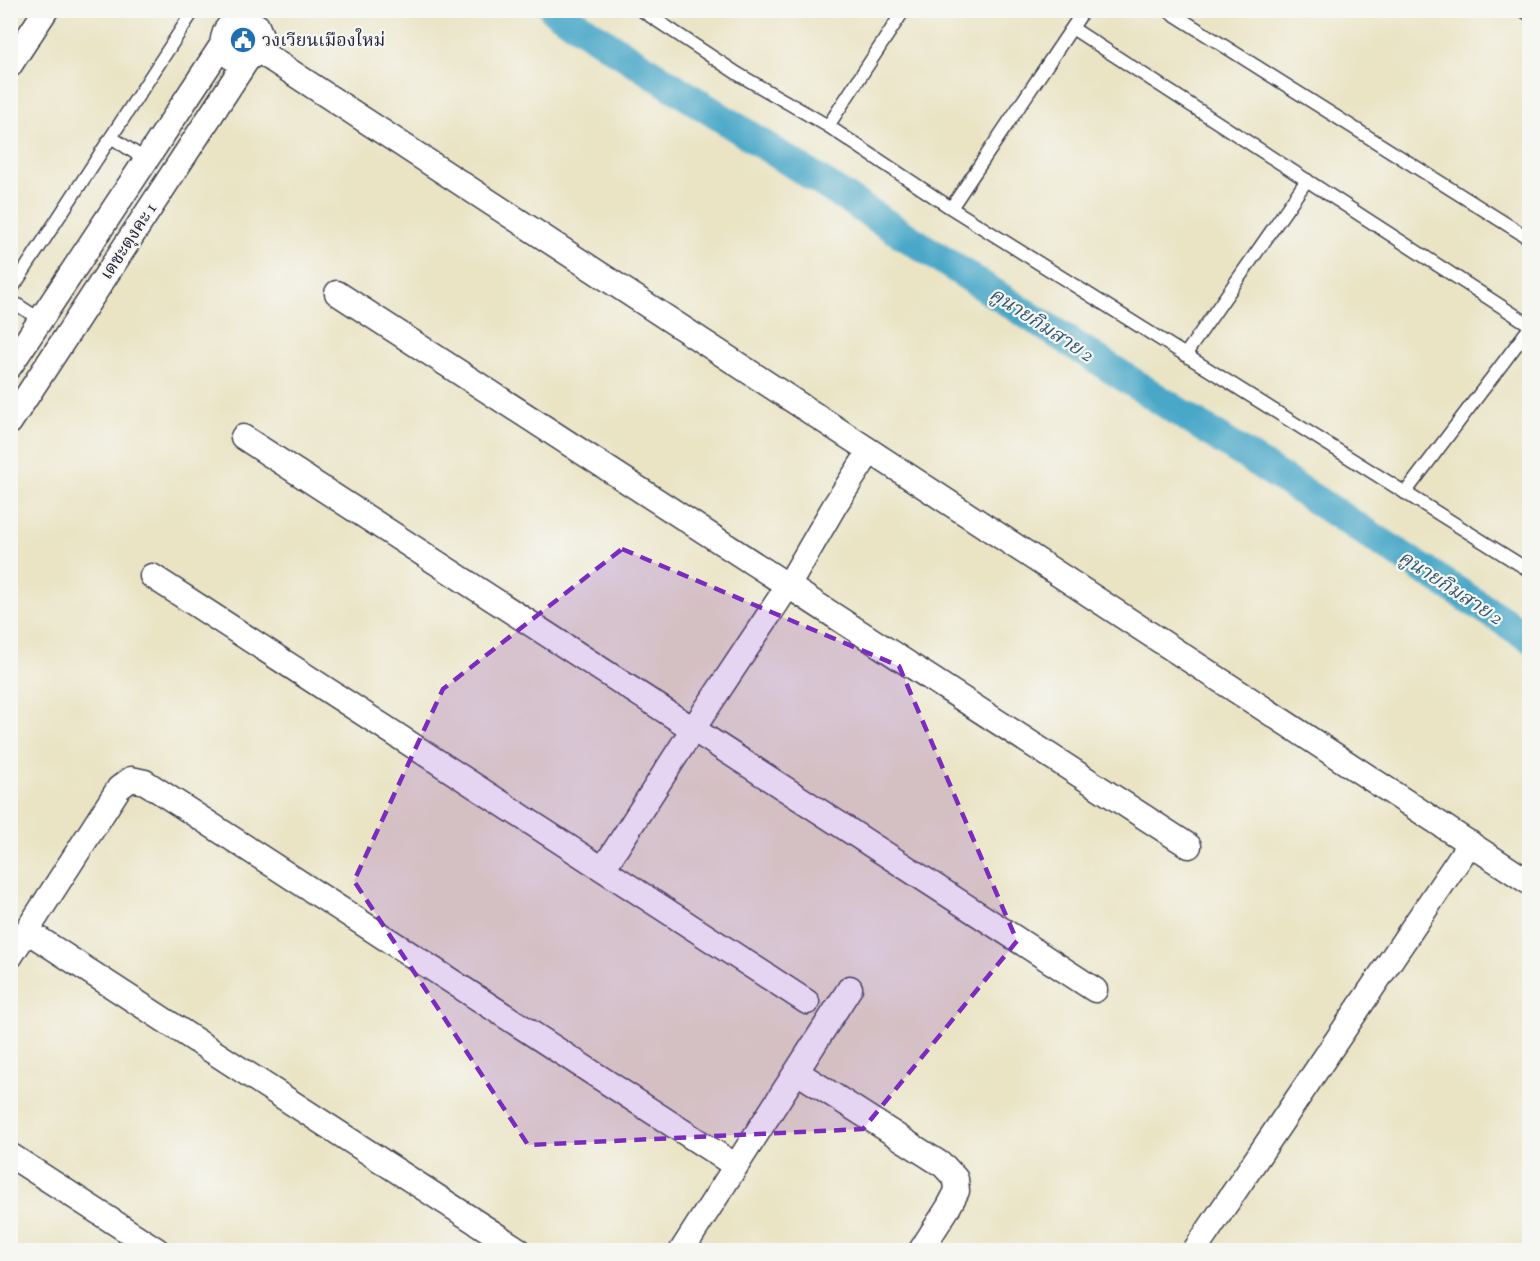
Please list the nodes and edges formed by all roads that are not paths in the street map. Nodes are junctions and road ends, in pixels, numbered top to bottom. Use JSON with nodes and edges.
{"nodes":[{"id":1,"x":46,"y":10,"type":"edge"},
{"id":2,"x":194,"y":10,"type":"edge"},
{"id":3,"x":641,"y":10,"type":"edge"},
{"id":4,"x":904,"y":10,"type":"edge"},
{"id":5,"x":1084,"y":10,"type":"edge"},
{"id":6,"x":1167,"y":10,"type":"edge"},
{"id":7,"x":1522,"y":10,"type":"edge"},
{"id":8,"x":1530,"y":15,"type":"edge"},
{"id":9,"x":225,"y":26,"type":"edge"},
{"id":10,"x":1072,"y":28,"type":"junction"},
{"id":11,"x":253,"y":56,"type":"junction"},
{"id":12,"x":10,"y":65,"type":"edge"},
{"id":13,"x":828,"y":126,"type":"junction"},
{"id":14,"x":111,"y":137,"type":"junction"},
{"id":15,"x":146,"y":160,"type":"junction"},
{"id":16,"x":1307,"y":180,"type":"junction"},
{"id":17,"x":951,"y":208,"type":"junction"},
{"id":18,"x":1530,"y":239,"type":"edge"},
{"id":19,"x":10,"y":291,"type":"edge"},
{"id":20,"x":337,"y":293,"type":"dead end"},
{"id":21,"x":10,"y":300,"type":"edge"},
{"id":22,"x":41,"y":320,"type":"junction"},
{"id":23,"x":1530,"y":326,"type":"edge"},
{"id":24,"x":1185,"y":355,"type":"junction"},
{"id":25,"x":10,"y":366,"type":"edge"},
{"id":26,"x":10,"y":422,"type":"edge"},
{"id":27,"x":243,"y":437,"type":"dead end"},
{"id":28,"x":870,"y":451,"type":"junction"},
{"id":29,"x":1405,"y":493,"type":"junction"},
{"id":30,"x":1530,"y":572,"type":"edge"},
{"id":31,"x":152,"y":576,"type":"dead end"},
{"id":32,"x":788,"y":586,"type":"junction"},
{"id":33,"x":693,"y":729,"type":"junction"},
{"id":34,"x":1470,"y":843,"type":"junction"},
{"id":35,"x":1189,"y":846,"type":"dead end"},
{"id":36,"x":603,"y":869,"type":"junction"},
{"id":37,"x":1530,"y":883,"type":"edge"},
{"id":38,"x":27,"y":931,"type":"junction"},
{"id":39,"x":10,"y":957,"type":"edge"},
{"id":40,"x":850,"y":988,"type":"dead end"},
{"id":41,"x":1095,"y":990,"type":"dead end"},
{"id":42,"x":807,"y":1002,"type":"dead end"},
{"id":43,"x":797,"y":1072,"type":"junction"},
{"id":44,"x":10,"y":1155,"type":"edge"},
{"id":45,"x":736,"y":1166,"type":"junction"},
{"id":46,"x":157,"y":1251,"type":"edge"},
{"id":47,"x":519,"y":1251,"type":"edge"},
{"id":48,"x":682,"y":1251,"type":"edge"},
{"id":49,"x":921,"y":1251,"type":"edge"},
{"id":50,"x":1195,"y":1251,"type":"edge"}],
"edges":[{"from":1,"to":12,"type":"street"},
{"from":2,"to":14,"type":"lane"},
{"from":3,"to":13,"type":"lane"},
{"from":4,"to":13,"type":"lane"},
{"from":5,"to":10,"type":"lane"},
{"from":6,"to":18,"type":"lane"},
{"from":7,"to":8,"type":"lane"},
{"from":9,"to":11,"type":"street"},
{"from":9,"to":11,"type":"street"},
{"from":9,"to":15,"type":"street","name":"เดชะตุงคะ 1"},
{"from":10,"to":16,"type":"lane"},
{"from":10,"to":17,"type":"lane"},
{"from":11,"to":26,"type":"street","name":"เดชะตุงคะ 1"},
{"from":11,"to":28,"type":"street"},
{"from":13,"to":17,"type":"lane"},
{"from":14,"to":15,"type":"lane"},
{"from":14,"to":19,"type":"lane"},
{"from":15,"to":22,"type":"street","name":"เดชะตุงคะ 1"},
{"from":16,"to":23,"type":"lane"},
{"from":16,"to":24,"type":"lane"},
{"from":17,"to":24,"type":"lane"},
{"from":20,"to":32,"type":"street"},
{"from":21,"to":22,"type":"lane"},
{"from":22,"to":25,"type":"street","name":"เดชะตุงคะ 1"},
{"from":23,"to":29,"type":"lane"},
{"from":24,"to":29,"type":"lane"},
{"from":27,"to":33,"type":"street"},
{"from":28,"to":32,"type":"street"},
{"from":28,"to":34,"type":"street"},
{"from":29,"to":30,"type":"lane"},
{"from":31,"to":36,"type":"street"},
{"from":32,"to":33,"type":"street"},
{"from":32,"to":35,"type":"street"},
{"from":33,"to":36,"type":"street"},
{"from":33,"to":41,"type":"street"},
{"from":34,"to":37,"type":"street"},
{"from":34,"to":50,"type":"street"},
{"from":36,"to":42,"type":"street"},
{"from":38,"to":39,"type":"street"},
{"from":38,"to":45,"type":"street"},
{"from":38,"to":47,"type":"street"},
{"from":40,"to":43,"type":"street"},
{"from":43,"to":45,"type":"street"},
{"from":43,"to":49,"type":"street"},
{"from":44,"to":46,"type":"street"},
{"from":45,"to":48,"type":"street"}]}
